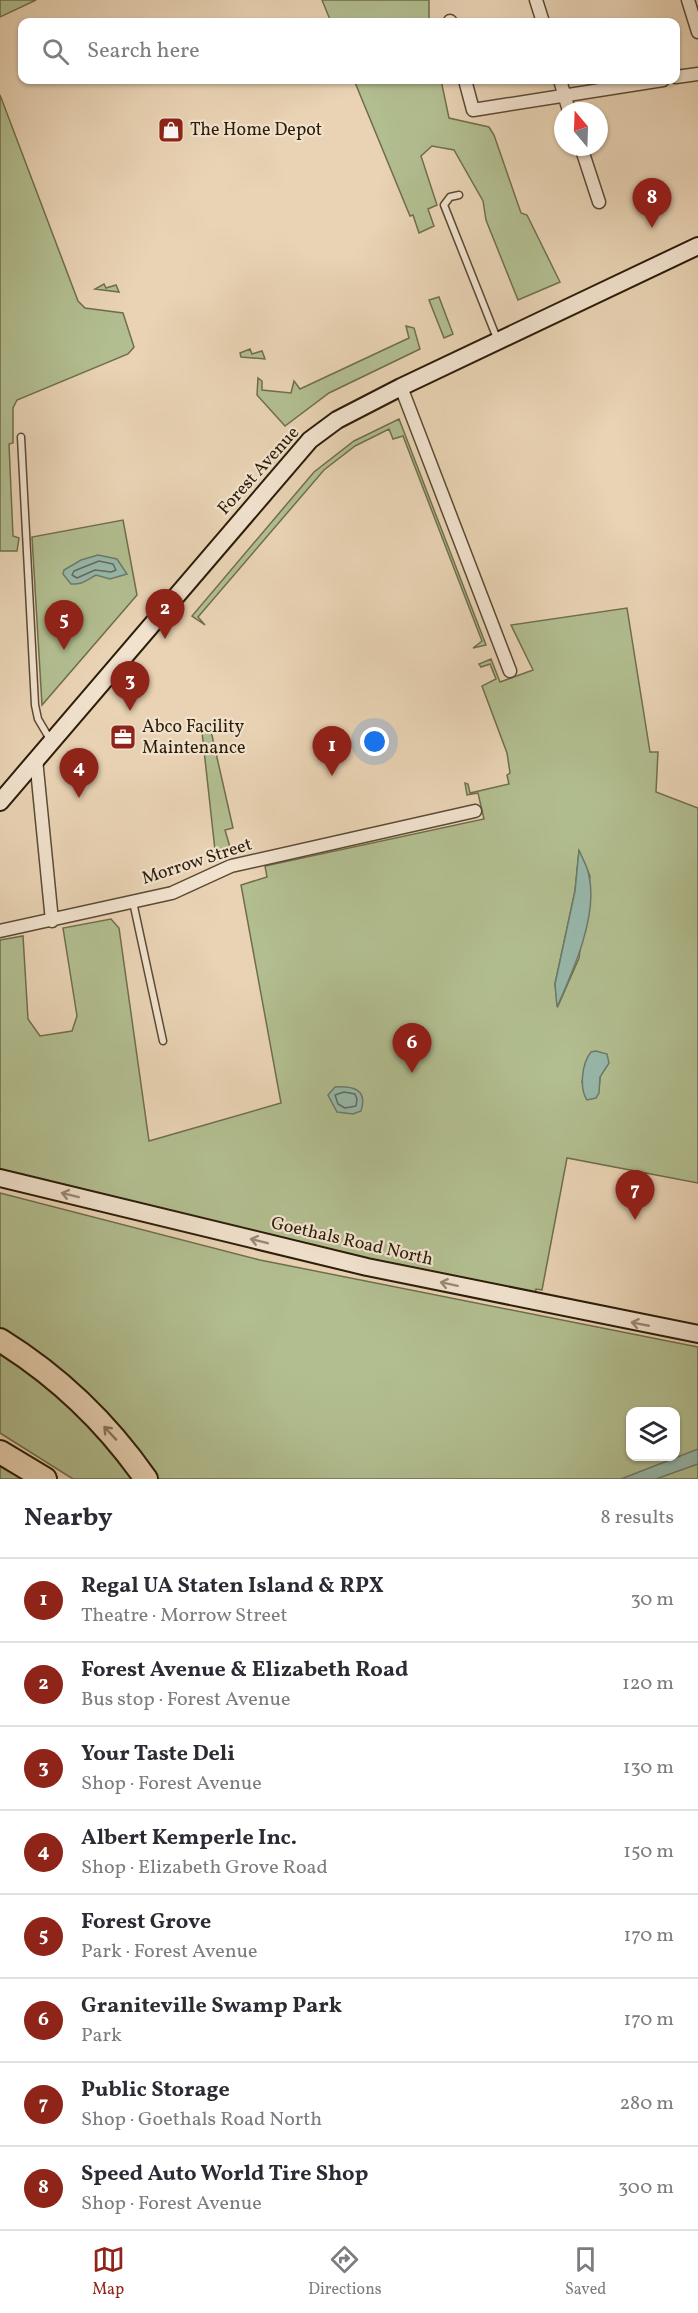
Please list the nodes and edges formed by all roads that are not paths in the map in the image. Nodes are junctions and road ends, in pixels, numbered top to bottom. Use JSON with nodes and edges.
{"nodes":[{"id":1,"x":536,"y":0,"type":"edge"},
{"id":2,"x":688,"y":0,"type":"edge"},
{"id":3,"x":542,"y":18,"type":"edge"},
{"id":4,"x":698,"y":32,"type":"edge"},
{"id":5,"x":698,"y":74,"type":"edge"},
{"id":6,"x":680,"y":77,"type":"edge"},
{"id":7,"x":466,"y":84,"type":"edge"},
{"id":8,"x":561,"y":84,"type":"edge"},
{"id":9,"x":637,"y":84,"type":"edge"},
{"id":10,"x":564,"y":95,"type":"junction"},
{"id":11,"x":566,"y":102,"type":"edge"},
{"id":12,"x":584,"y":156,"type":"edge"},
{"id":13,"x":459,"y":195,"type":"dead end"},
{"id":14,"x":599,"y":202,"type":"dead end"},
{"id":15,"x":698,"y":246,"type":"edge"},
{"id":16,"x":498,"y":341,"type":"junction"},
{"id":17,"x":401,"y":387,"type":"junction"},
{"id":18,"x":21,"y":437,"type":"dead end"},
{"id":19,"x":510,"y":671,"type":"dead end"},
{"id":20,"x":51,"y":742,"type":"junction"},
{"id":21,"x":36,"y":759,"type":"junction"},
{"id":22,"x":0,"y":802,"type":"edge"},
{"id":23,"x":475,"y":811,"type":"dead end"},
{"id":24,"x":133,"y":902,"type":"junction"},
{"id":25,"x":52,"y":921,"type":"junction"},
{"id":26,"x":0,"y":931,"type":"edge"},
{"id":27,"x":163,"y":1041,"type":"dead end"},
{"id":28,"x":0,"y":1178,"type":"edge"},
{"id":29,"x":698,"y":1334,"type":"edge"},
{"id":30,"x":0,"y":1340,"type":"edge"},
{"id":31,"x":0,"y":1452,"type":"edge"},
{"id":32,"x":45,"y":1479,"type":"edge"},
{"id":33,"x":146,"y":1479,"type":"edge"}],
"edges":[{"from":1,"to":3,"type":"street"},
{"from":2,"to":4,"type":"street"},
{"from":5,"to":6,"type":"street"},
{"from":7,"to":10,"type":"street"},
{"from":8,"to":10,"type":"street"},
{"from":9,"to":10,"type":"street"},
{"from":10,"to":11,"type":"street"},
{"from":12,"to":14,"type":"street"},
{"from":13,"to":16,"type":"lane"},
{"from":15,"to":16,"type":"main road","name":"Forest Avenue"},
{"from":16,"to":17,"type":"main road","name":"Forest Avenue"},
{"from":17,"to":19,"type":"street"},
{"from":17,"to":20,"type":"main road","name":"Forest Avenue"},
{"from":18,"to":20,"type":"lane"},
{"from":20,"to":21,"type":"main road","name":"Forest Avenue"},
{"from":21,"to":22,"type":"main road","name":"Forest Avenue"},
{"from":21,"to":25,"type":"street"},
{"from":23,"to":24,"type":"street","name":"Morrow Street"},
{"from":24,"to":25,"type":"street","name":"Morrow Street"},
{"from":24,"to":27,"type":"lane"},
{"from":25,"to":26,"type":"street","name":"Morrow Street"},
{"from":29,"to":28,"type":"main road","name":"Goethals Road North","one_way":true},
{"from":33,"to":30,"type":"highway","one_way":true},
{"from":31,"to":32,"type":"highway"}]}
